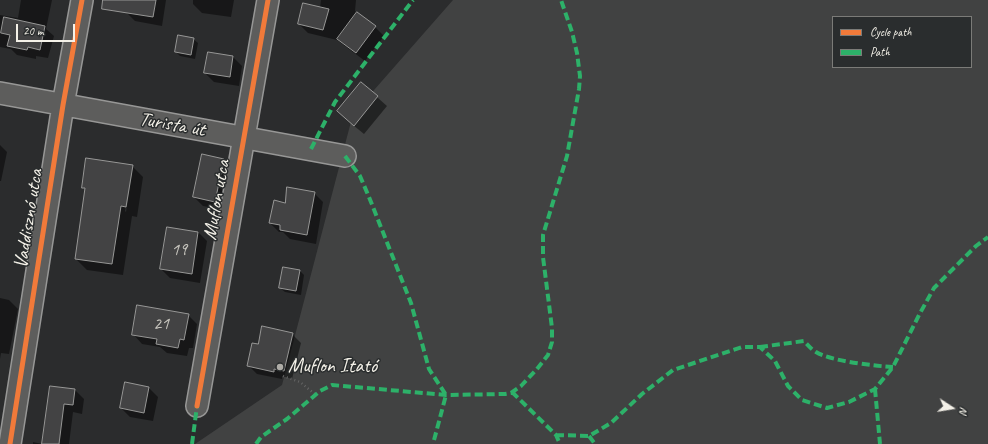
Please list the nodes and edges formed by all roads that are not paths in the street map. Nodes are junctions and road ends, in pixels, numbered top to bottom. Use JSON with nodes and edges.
{"nodes":[{"id":1,"x":82,"y":0,"type":"edge"},
{"id":2,"x":268,"y":0,"type":"edge"},
{"id":3,"x":0,"y":93,"type":"edge"},
{"id":4,"x":63,"y":105,"type":"junction"},
{"id":5,"x":244,"y":137,"type":"junction"},
{"id":6,"x":345,"y":156,"type":"dead end"},
{"id":7,"x":198,"y":406,"type":"dead end"},
{"id":8,"x":10,"y":444,"type":"edge"}],
"edges":[{"from":1,"to":4,"type":"street","name":"Vaddisznó utca"},
{"from":2,"to":5,"type":"street","name":"Muflon utca"},
{"from":3,"to":4,"type":"street","name":"Turista út"},
{"from":4,"to":5,"type":"street","name":"Turista út"},
{"from":4,"to":8,"type":"street","name":"Vaddisznó utca"},
{"from":5,"to":6,"type":"street","name":"Turista út"},
{"from":5,"to":7,"type":"street","name":"Muflon utca"}]}
